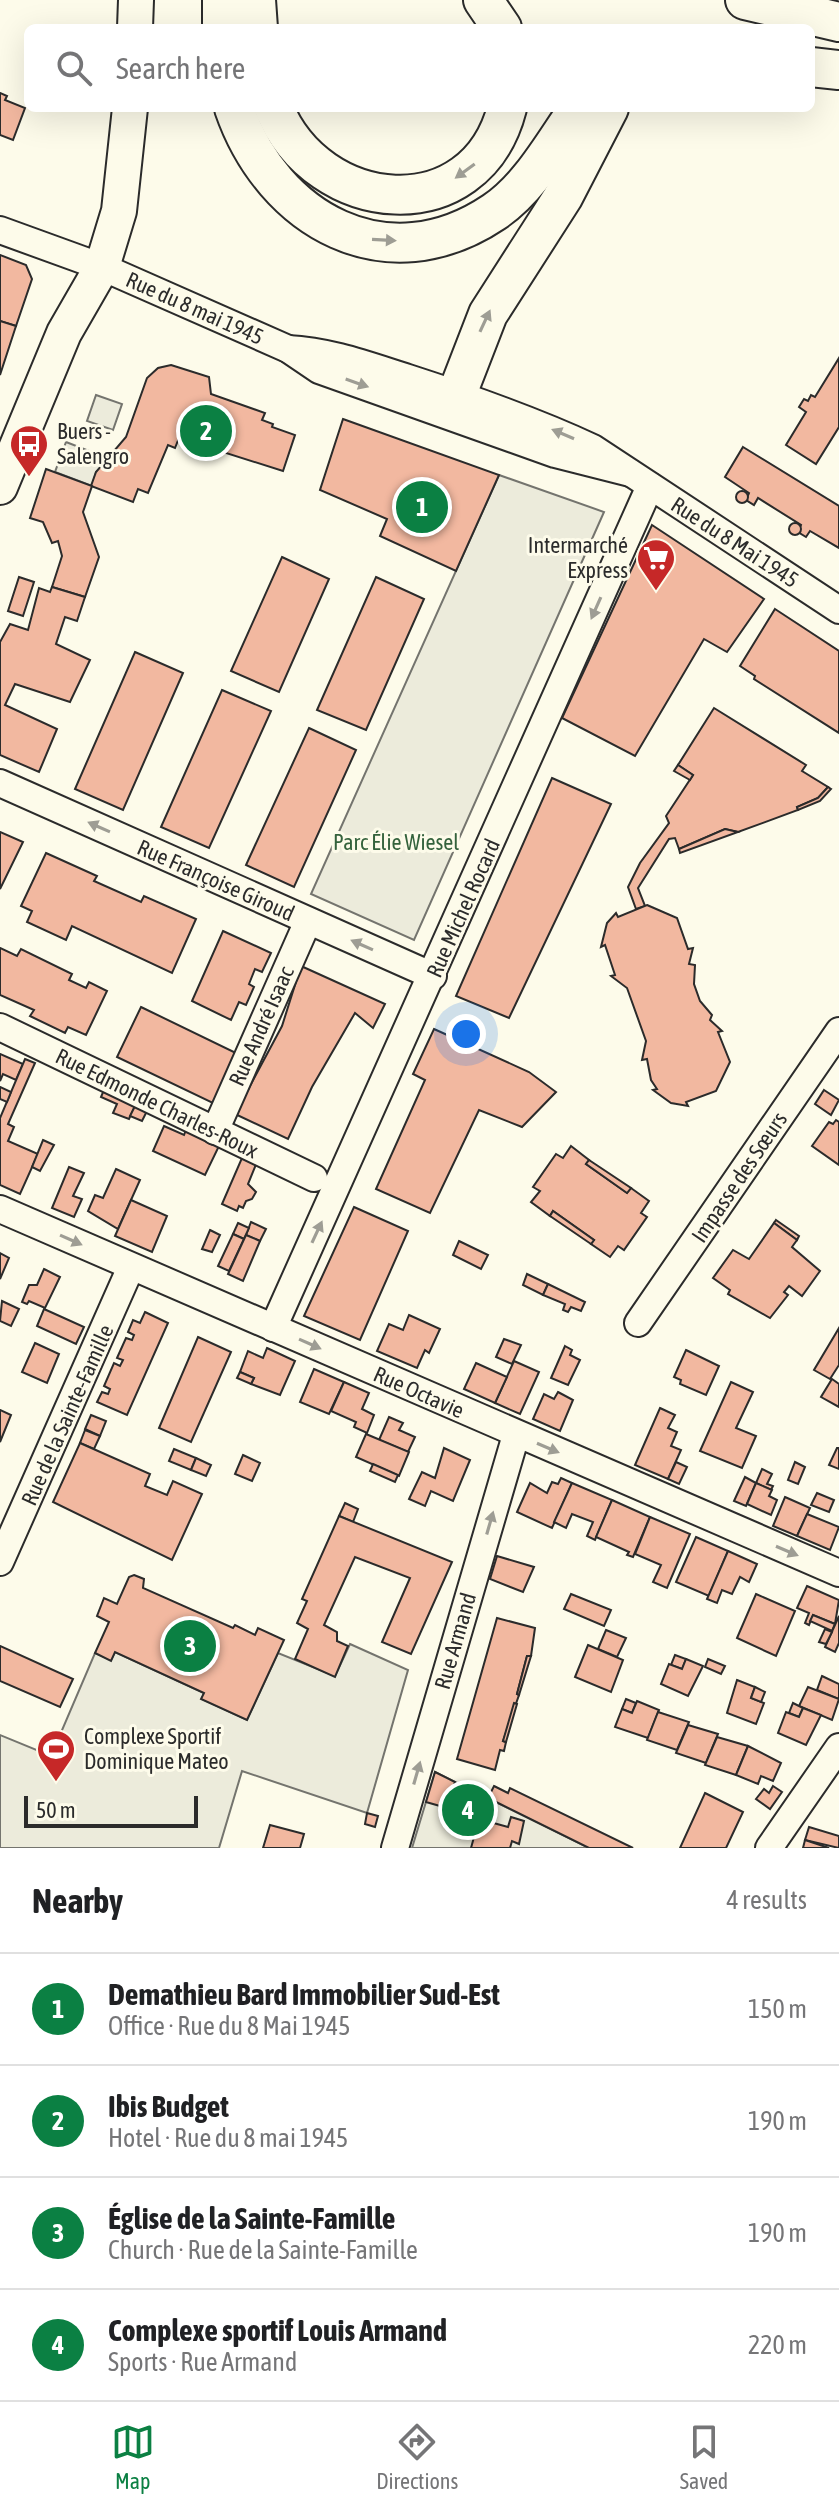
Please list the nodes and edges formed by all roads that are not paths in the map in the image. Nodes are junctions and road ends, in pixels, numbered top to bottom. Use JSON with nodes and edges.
{"nodes":[{"id":1,"x":136,"y":0,"type":"edge"},
{"id":2,"x":222,"y":0,"type":"edge"},
{"id":3,"x":256,"y":0,"type":"edge"},
{"id":4,"x":483,"y":0,"type":"edge"},
{"id":5,"x":745,"y":0,"type":"edge"},
{"id":6,"x":839,"y":22,"type":"edge"},
{"id":7,"x":135,"y":24,"type":"edge"},
{"id":8,"x":222,"y":24,"type":"edge"},
{"id":9,"x":258,"y":24,"type":"edge"},
{"id":10,"x":499,"y":24,"type":"edge"},
{"id":11,"x":815,"y":67,"type":"edge"},
{"id":12,"x":839,"y":70,"type":"edge"},
{"id":13,"x":130,"y":112,"type":"edge"},
{"id":14,"x":236,"y":112,"type":"edge"},
{"id":15,"x":505,"y":112,"type":"edge"},
{"id":16,"x":576,"y":112,"type":"edge"},
{"id":17,"x":607,"y":112,"type":"edge"},
{"id":18,"x":282,"y":121,"type":"edge"},
{"id":19,"x":0,"y":230,"type":"edge"},
{"id":20,"x":102,"y":267,"type":"junction"},
{"id":21,"x":288,"y":349,"type":"joint"},
{"id":22,"x":449,"y":404,"type":"junction"},
{"id":23,"x":640,"y":480,"type":"junction"},
{"id":24,"x":0,"y":487,"type":"edge"},
{"id":25,"x":839,"y":610,"type":"edge"},
{"id":26,"x":0,"y":783,"type":"edge"},
{"id":27,"x":308,"y":921,"type":"junction"},
{"id":28,"x":433,"y":976,"type":"junction"},
{"id":29,"x":0,"y":1027,"type":"edge"},
{"id":30,"x":839,"y":1031,"type":"edge"},
{"id":31,"x":215,"y":1131,"type":"junction"},
{"id":32,"x":314,"y":1178,"type":"dead end"},
{"id":33,"x":0,"y":1209,"type":"edge"},
{"id":34,"x":131,"y":1267,"type":"junction"},
{"id":35,"x":638,"y":1323,"type":"dead end"},
{"id":36,"x":273,"y":1328,"type":"junction"},
{"id":37,"x":516,"y":1435,"type":"junction"},
{"id":38,"x":1,"y":1562,"type":"edge"},
{"id":39,"x":839,"y":1573,"type":"edge"},
{"id":40,"x":839,"y":1747,"type":"edge"},
{"id":41,"x":395,"y":1848,"type":"edge"},
{"id":42,"x":769,"y":1848,"type":"edge"}],
"edges":[{"from":1,"to":7,"type":"main road"},
{"from":2,"to":8,"type":"highway"},
{"from":3,"to":9,"type":"highway"},
{"from":4,"to":10,"type":"highway"},
{"from":5,"to":6,"type":"highway"},
{"from":11,"to":12,"type":"highway"},
{"from":13,"to":20,"type":"main road"},
{"from":14,"to":16,"type":"highway","one_way":true},
{"from":15,"to":18,"type":"highway","one_way":true},
{"from":22,"to":17,"type":"highway","one_way":true},
{"from":19,"to":20,"type":"street","name":"Rue du 8 mai 1945"},
{"from":20,"to":21,"type":"street","name":"Rue du 8 mai 1945"},
{"from":20,"to":24,"type":"main road"},
{"from":21,"to":22,"type":"street","name":"Rue du 8 Mai 1945"},
{"from":22,"to":23,"type":"street","name":"Rue du 8 Mai 1945"},
{"from":23,"to":25,"type":"street","name":"Rue du 8 Mai 1945"},
{"from":23,"to":28,"type":"street","name":"Rue Michel Rocard","one_way":true},
{"from":27,"to":26,"type":"street","name":"Rue Françoise Giroud","one_way":true},
{"from":28,"to":27,"type":"street","name":"Rue Françoise Giroud","one_way":true},
{"from":27,"to":31,"type":"street","name":"Rue André Isaac"},
{"from":36,"to":28,"type":"street","name":"Rue Michel Rocard","one_way":true},
{"from":29,"to":31,"type":"street","name":"Rue Edmonde Charles-Roux"},
{"from":30,"to":35,"type":"street","name":"Impasse des Sœurs"},
{"from":31,"to":32,"type":"street","name":"Rue Edmonde Charles-Roux"},
{"from":33,"to":34,"type":"street","name":"Rue Octavie","one_way":true},
{"from":34,"to":36,"type":"street","name":"Rue Octavie"},
{"from":34,"to":38,"type":"street","name":"Rue de la Sainte-Famille"},
{"from":36,"to":37,"type":"street","name":"Rue Octavie","one_way":true},
{"from":37,"to":39,"type":"street","name":"Rue Octavie","one_way":true},
{"from":41,"to":37,"type":"street","name":"Rue Armand","one_way":true},
{"from":40,"to":42,"type":"street"}]}
